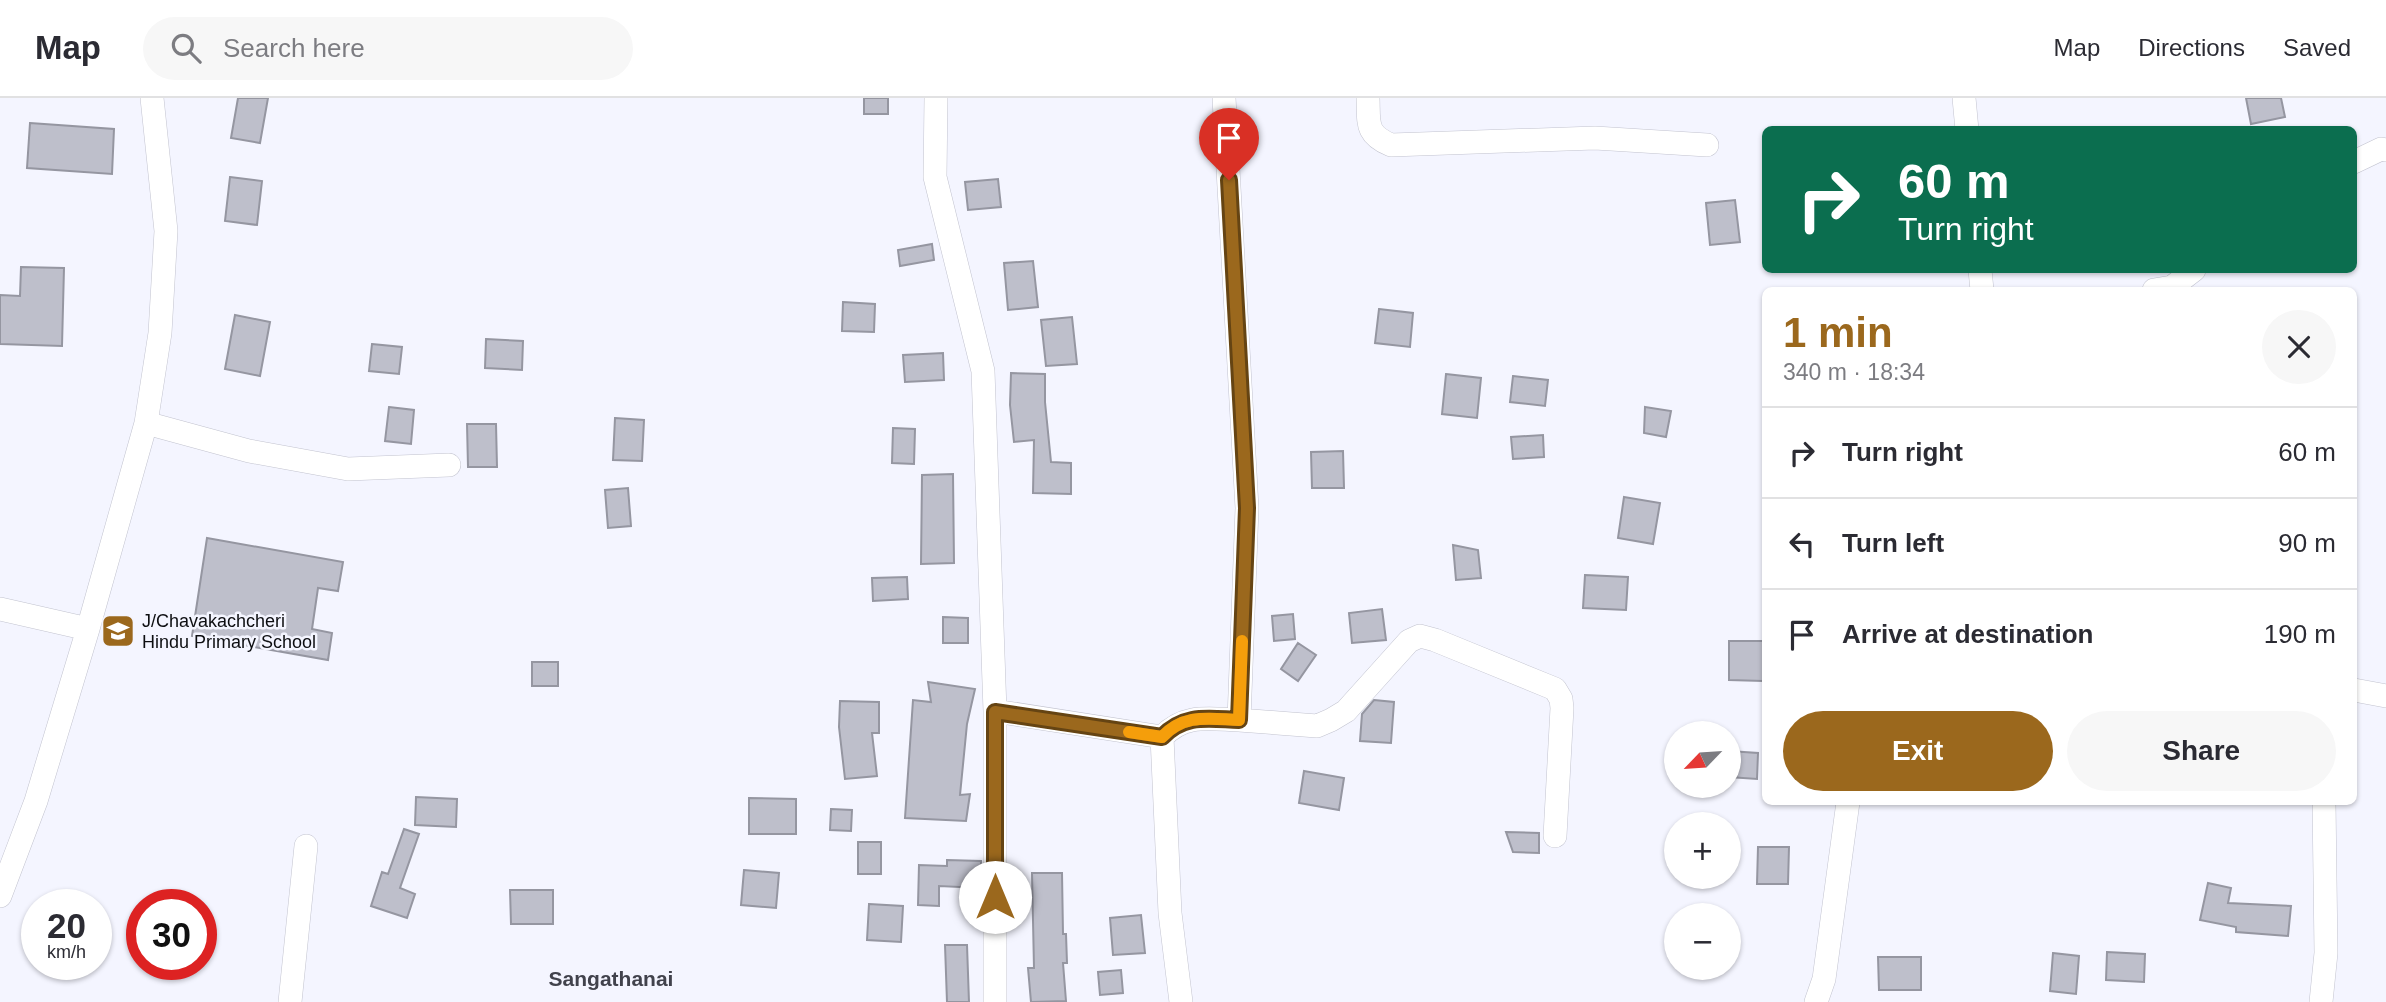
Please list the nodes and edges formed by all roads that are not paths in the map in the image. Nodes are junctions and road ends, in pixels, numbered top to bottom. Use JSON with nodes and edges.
{"nodes":[{"id":1,"x":152,"y":98,"type":"edge"},
{"id":2,"x":936,"y":98,"type":"edge"},
{"id":3,"x":1224,"y":98,"type":"edge"},
{"id":4,"x":1368,"y":98,"type":"edge"},
{"id":5,"x":1964,"y":98,"type":"edge"},
{"id":6,"x":1967,"y":126,"type":"edge"},
{"id":7,"x":1707,"y":145,"type":"dead end"},
{"id":8,"x":2386,"y":150,"type":"edge"},
{"id":9,"x":2357,"y":161,"type":"edge"},
{"id":10,"x":2190,"y":273,"type":"edge"},
{"id":11,"x":2168,"y":287,"type":"edge"},
{"id":12,"x":146,"y":423,"type":"junction"},
{"id":13,"x":449,"y":465,"type":"dead end"},
{"id":14,"x":0,"y":609,"type":"edge"},
{"id":15,"x":88,"y":629,"type":"junction"},
{"id":16,"x":2357,"y":691,"type":"edge"},
{"id":17,"x":2386,"y":696,"type":"edge"},
{"id":18,"x":995,"y":712,"type":"junction"},
{"id":19,"x":1239,"y":720,"type":"junction"},
{"id":20,"x":1162,"y":737,"type":"junction"},
{"id":21,"x":1848,"y":805,"type":"edge"},
{"id":22,"x":2324,"y":805,"type":"edge"},
{"id":23,"x":1555,"y":836,"type":"dead end"},
{"id":24,"x":306,"y":846,"type":"dead end"},
{"id":25,"x":0,"y":896,"type":"edge"},
{"id":26,"x":290,"y":1002,"type":"edge"},
{"id":27,"x":995,"y":1002,"type":"edge"},
{"id":28,"x":1181,"y":1002,"type":"edge"},
{"id":29,"x":1816,"y":1002,"type":"edge"},
{"id":30,"x":2321,"y":1002,"type":"edge"}],
"edges":[{"from":1,"to":12,"type":"street"},
{"from":2,"to":18,"type":"street"},
{"from":3,"to":19,"type":"street"},
{"from":4,"to":7,"type":"street"},
{"from":5,"to":6,"type":"street"},
{"from":8,"to":9,"type":"street"},
{"from":10,"to":11,"type":"street"},
{"from":12,"to":13,"type":"street"},
{"from":12,"to":15,"type":"street"},
{"from":14,"to":15,"type":"street"},
{"from":15,"to":25,"type":"street"},
{"from":16,"to":17,"type":"street"},
{"from":18,"to":20,"type":"street"},
{"from":18,"to":27,"type":"street"},
{"from":19,"to":20,"type":"street"},
{"from":19,"to":23,"type":"street"},
{"from":20,"to":28,"type":"street"},
{"from":21,"to":29,"type":"street"},
{"from":22,"to":30,"type":"street"},
{"from":24,"to":26,"type":"street"}]}
